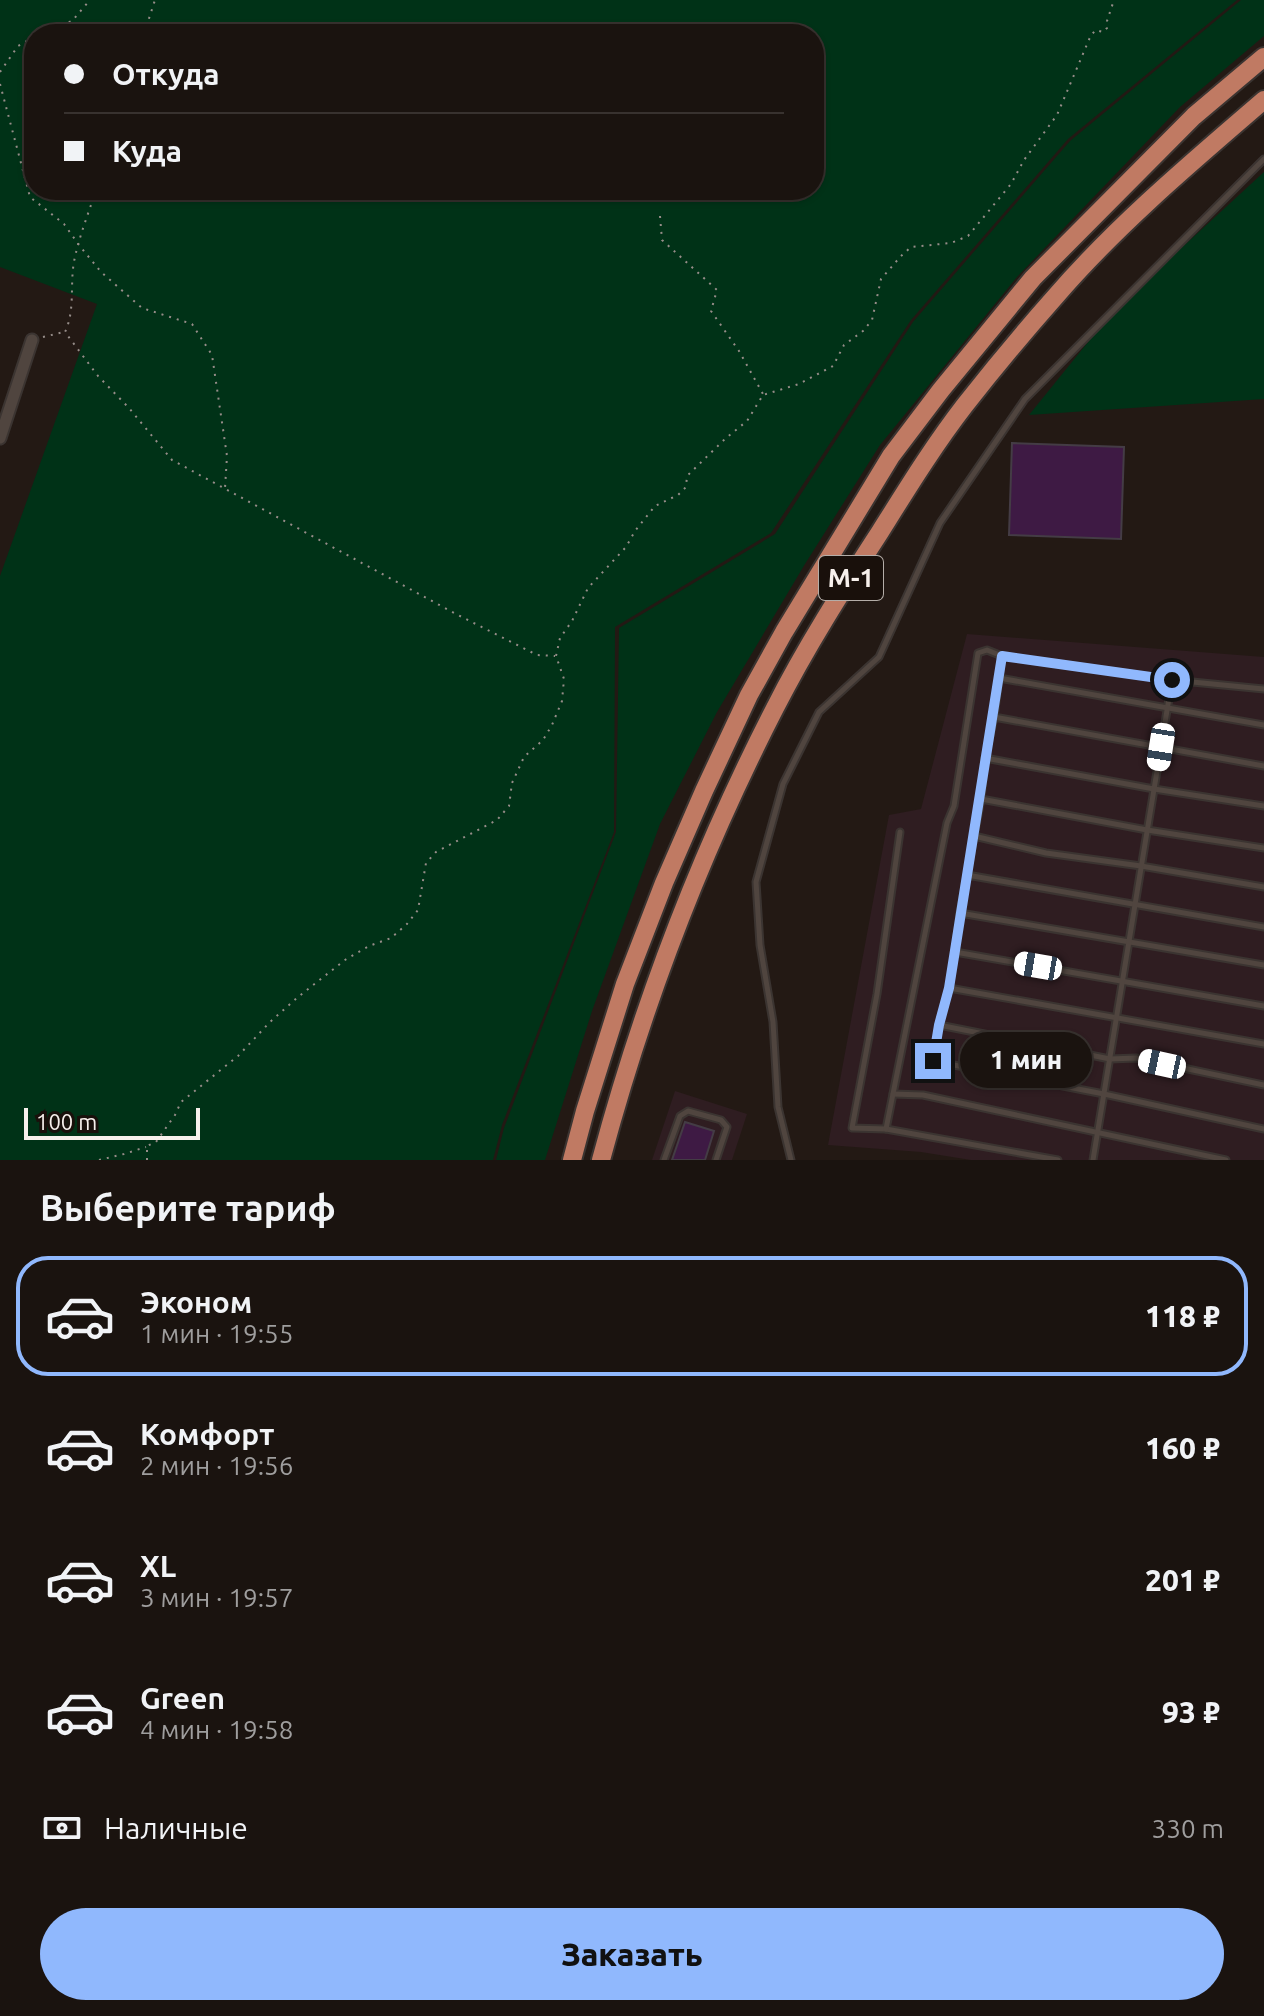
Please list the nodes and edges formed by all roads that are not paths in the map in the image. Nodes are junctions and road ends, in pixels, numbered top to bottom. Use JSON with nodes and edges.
{"nodes":[{"id":1,"x":1264,"y":57,"type":"edge"},
{"id":2,"x":1264,"y":100,"type":"edge"},
{"id":3,"x":1264,"y":159,"type":"edge"},
{"id":4,"x":32,"y":340,"type":"road end"},
{"id":5,"x":0,"y":438,"type":"edge"},
{"id":6,"x":1002,"y":656,"type":"junction"},
{"id":7,"x":999,"y":678,"type":"junction"},
{"id":8,"x":1172,"y":680,"type":"junction"},
{"id":9,"x":1264,"y":689,"type":"edge"},
{"id":10,"x":1167,"y":707,"type":"junction"},
{"id":11,"x":994,"y":717,"type":"junction"},
{"id":12,"x":1264,"y":725,"type":"edge"},
{"id":13,"x":1161,"y":747,"type":"junction"},
{"id":14,"x":985,"y":758,"type":"junction"},
{"id":15,"x":1264,"y":766,"type":"edge"},
{"id":16,"x":1154,"y":789,"type":"junction"},
{"id":17,"x":981,"y":799,"type":"junction"},
{"id":18,"x":1264,"y":806,"type":"edge"},
{"id":19,"x":1147,"y":830,"type":"junction"},
{"id":20,"x":900,"y":832,"type":"dead end"},
{"id":21,"x":974,"y":836,"type":"junction"},
{"id":22,"x":1264,"y":848,"type":"edge"},
{"id":23,"x":1141,"y":866,"type":"junction"},
{"id":24,"x":967,"y":875,"type":"junction"},
{"id":25,"x":1264,"y":887,"type":"edge"},
{"id":26,"x":1135,"y":906,"type":"junction"},
{"id":27,"x":960,"y":913,"type":"junction"},
{"id":28,"x":1264,"y":927,"type":"edge"},
{"id":29,"x":1128,"y":943,"type":"junction"},
{"id":30,"x":955,"y":952,"type":"junction"},
{"id":31,"x":1264,"y":965,"type":"edge"},
{"id":32,"x":1122,"y":981,"type":"junction"},
{"id":33,"x":949,"y":988,"type":"junction"},
{"id":34,"x":1264,"y":1006,"type":"edge"},
{"id":35,"x":1116,"y":1018,"type":"junction"},
{"id":36,"x":939,"y":1025,"type":"junction"},
{"id":37,"x":1264,"y":1044,"type":"edge"},
{"id":38,"x":1110,"y":1059,"type":"junction"},
{"id":39,"x":1264,"y":1085,"type":"edge"},
{"id":40,"x":893,"y":1094,"type":"junction"},
{"id":41,"x":1104,"y":1094,"type":"junction"},
{"id":42,"x":886,"y":1129,"type":"junction"},
{"id":43,"x":1264,"y":1129,"type":"edge"},
{"id":44,"x":1098,"y":1131,"type":"junction"},
{"id":45,"x":572,"y":1160,"type":"edge"},
{"id":46,"x":601,"y":1160,"type":"edge"},
{"id":47,"x":664,"y":1160,"type":"edge"},
{"id":48,"x":716,"y":1160,"type":"edge"},
{"id":49,"x":791,"y":1160,"type":"edge"},
{"id":50,"x":1058,"y":1160,"type":"edge"},
{"id":51,"x":1093,"y":1160,"type":"edge"},
{"id":52,"x":1226,"y":1160,"type":"edge"}],
"edges":[{"from":1,"to":45,"type":"highway","number":"М-1"},
{"from":2,"to":46,"type":"highway","number":"М-1"},
{"from":3,"to":49,"type":"lane"},
{"from":4,"to":5,"type":"street"},
{"from":6,"to":7,"type":"lane"},
{"from":6,"to":8,"type":"lane"},
{"from":6,"to":40,"type":"lane"},
{"from":7,"to":10,"type":"lane"},
{"from":7,"to":11,"type":"lane"},
{"from":8,"to":9,"type":"lane"},
{"from":8,"to":10,"type":"lane"},
{"from":10,"to":12,"type":"lane"},
{"from":10,"to":13,"type":"lane"},
{"from":11,"to":13,"type":"lane"},
{"from":11,"to":14,"type":"lane"},
{"from":13,"to":15,"type":"lane"},
{"from":13,"to":16,"type":"lane"},
{"from":14,"to":16,"type":"lane"},
{"from":14,"to":17,"type":"lane"},
{"from":16,"to":18,"type":"lane"},
{"from":16,"to":19,"type":"lane"},
{"from":17,"to":19,"type":"lane"},
{"from":17,"to":21,"type":"lane"},
{"from":19,"to":22,"type":"lane"},
{"from":19,"to":23,"type":"lane"},
{"from":20,"to":42,"type":"lane"},
{"from":21,"to":23,"type":"lane"},
{"from":21,"to":24,"type":"lane"},
{"from":23,"to":25,"type":"lane"},
{"from":23,"to":26,"type":"lane"},
{"from":24,"to":26,"type":"lane"},
{"from":24,"to":27,"type":"lane"},
{"from":26,"to":28,"type":"lane"},
{"from":26,"to":29,"type":"lane"},
{"from":27,"to":29,"type":"lane"},
{"from":27,"to":30,"type":"lane"},
{"from":29,"to":31,"type":"lane"},
{"from":29,"to":32,"type":"lane"},
{"from":30,"to":32,"type":"lane"},
{"from":30,"to":33,"type":"lane"},
{"from":32,"to":34,"type":"lane"},
{"from":32,"to":35,"type":"lane"},
{"from":33,"to":35,"type":"lane"},
{"from":33,"to":36,"type":"lane"},
{"from":35,"to":37,"type":"lane"},
{"from":35,"to":38,"type":"lane"},
{"from":36,"to":38,"type":"lane"},
{"from":36,"to":41,"type":"lane"},
{"from":38,"to":39,"type":"lane"},
{"from":38,"to":41,"type":"lane"},
{"from":40,"to":42,"type":"lane"},
{"from":40,"to":44,"type":"lane"},
{"from":41,"to":43,"type":"lane"},
{"from":41,"to":44,"type":"lane"},
{"from":42,"to":50,"type":"lane"},
{"from":44,"to":51,"type":"lane"},
{"from":44,"to":52,"type":"lane"},
{"from":47,"to":48,"type":"lane"}]}
